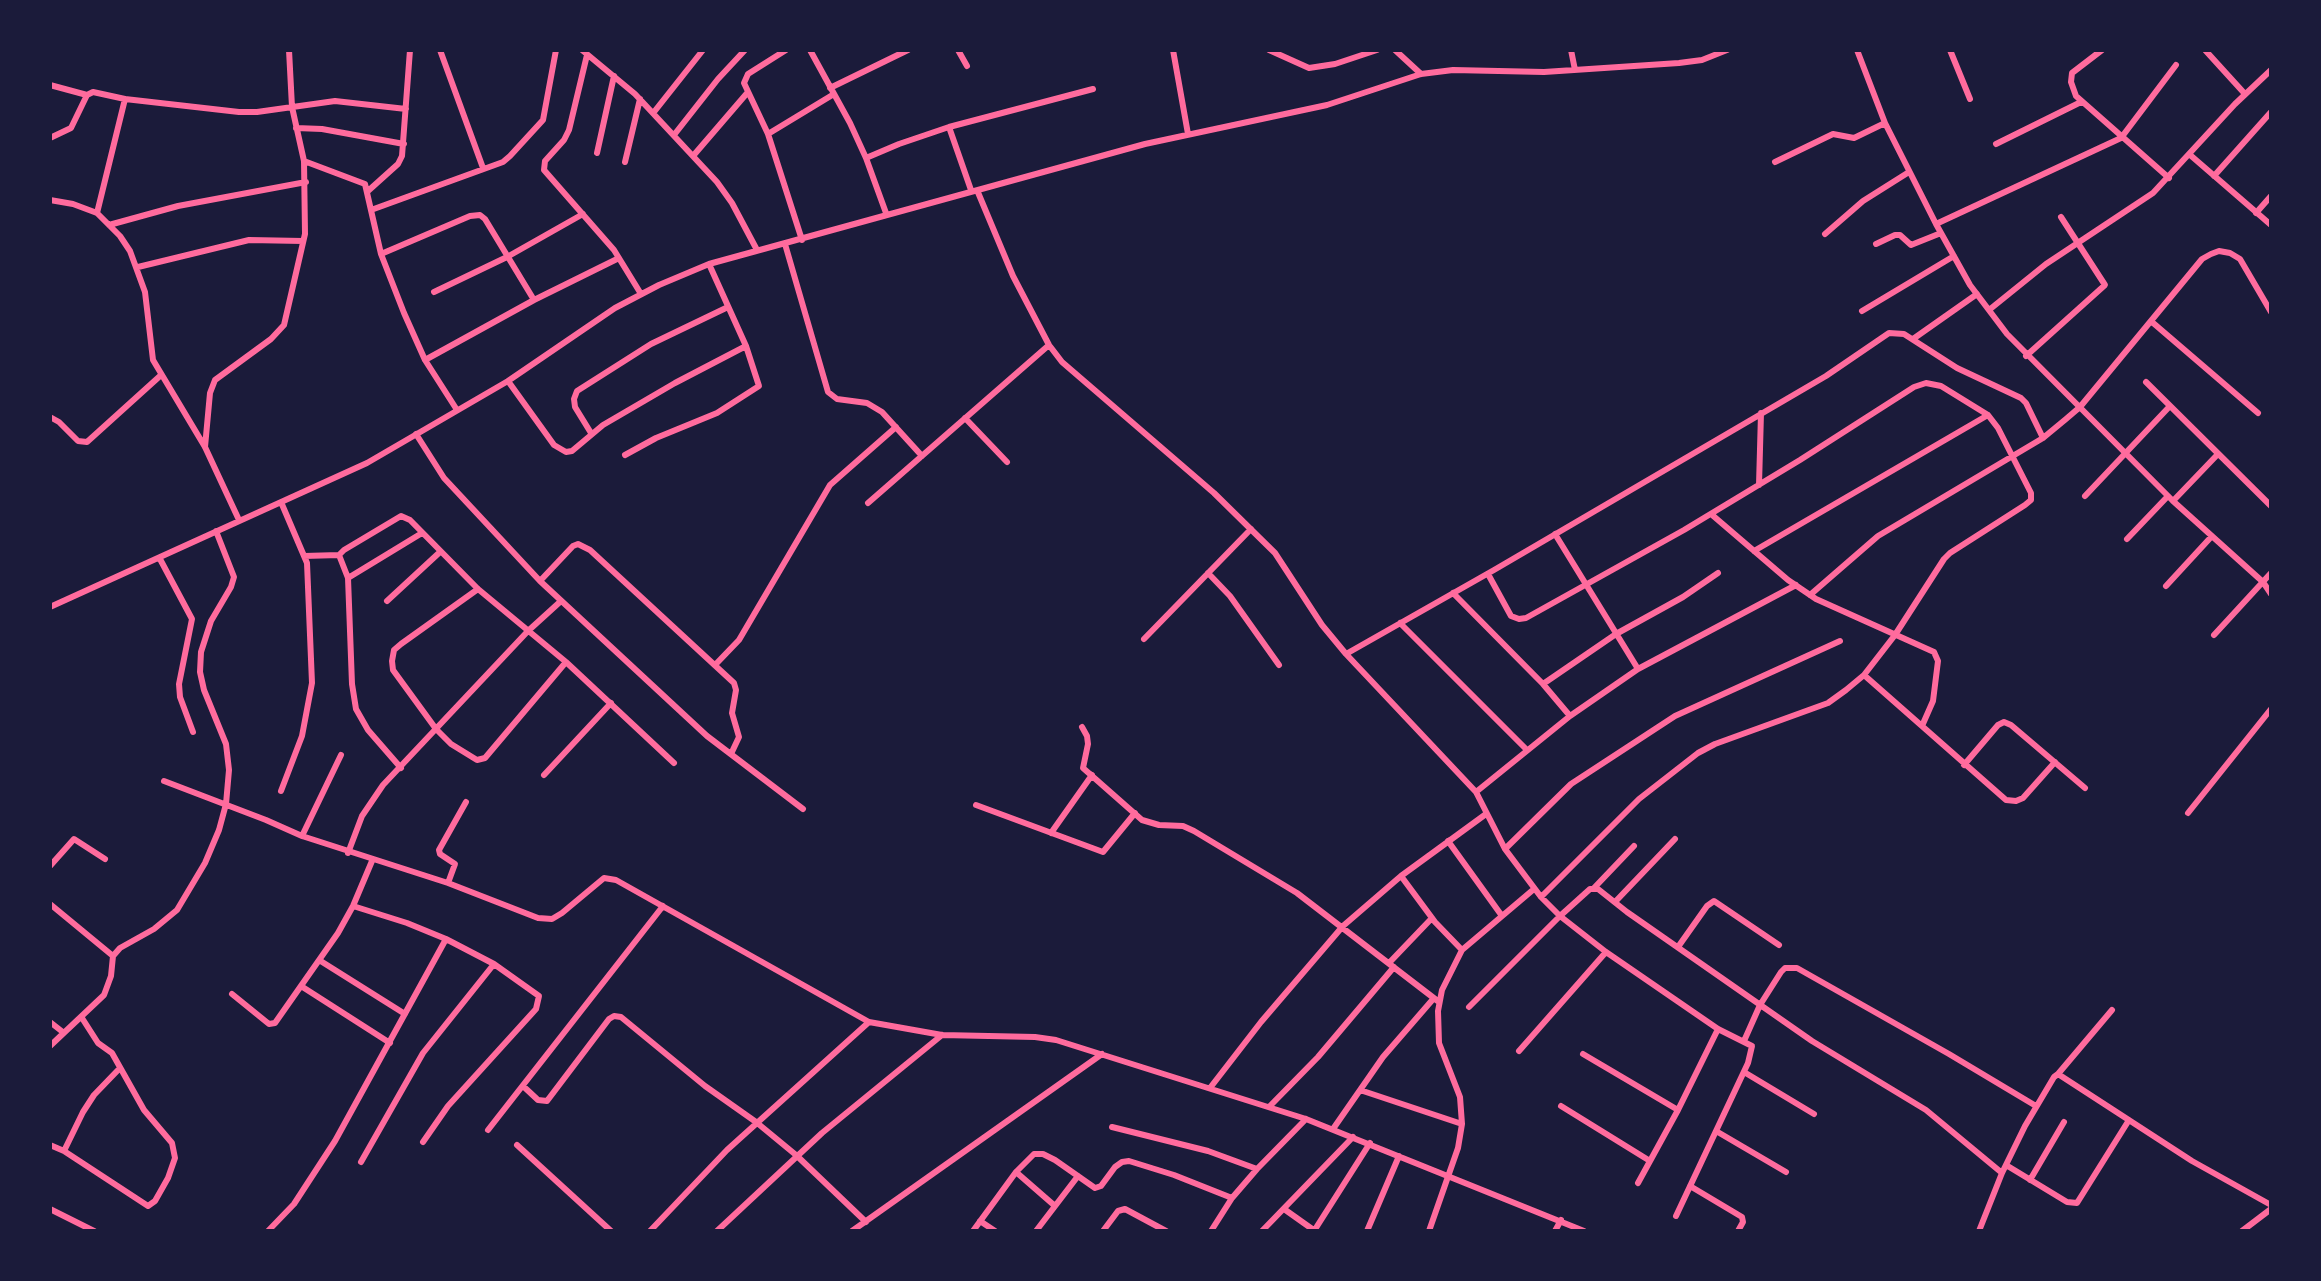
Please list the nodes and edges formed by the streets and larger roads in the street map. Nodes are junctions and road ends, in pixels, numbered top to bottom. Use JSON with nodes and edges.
{"nodes":[{"id":1,"x":289,"y":50,"type":"edge"},
{"id":2,"x":410,"y":50,"type":"edge"},
{"id":3,"x":440,"y":50,"type":"edge"},
{"id":4,"x":556,"y":50,"type":"edge"},
{"id":5,"x":703,"y":50,"type":"edge"},
{"id":6,"x":745,"y":50,"type":"edge"},
{"id":7,"x":786,"y":50,"type":"edge"},
{"id":8,"x":810,"y":50,"type":"edge"},
{"id":9,"x":908,"y":50,"type":"edge"},
{"id":10,"x":958,"y":50,"type":"edge"},
{"id":11,"x":1173,"y":50,"type":"edge"},
{"id":12,"x":1269,"y":50,"type":"edge"},
{"id":13,"x":1377,"y":50,"type":"edge"},
{"id":14,"x":1395,"y":50,"type":"edge"},
{"id":15,"x":1571,"y":50,"type":"edge"},
{"id":16,"x":1727,"y":50,"type":"edge"},
{"id":17,"x":1857,"y":50,"type":"edge"},
{"id":18,"x":1950,"y":50,"type":"edge"},
{"id":19,"x":2102,"y":50,"type":"edge"},
{"id":20,"x":2205,"y":50,"type":"edge"},
{"id":21,"x":584,"y":52,"type":"edge"},
{"id":22,"x":2176,"y":65,"type":"dead end"},
{"id":23,"x":967,"y":66,"type":"dead end"},
{"id":24,"x":1575,"y":70,"type":"junction"},
{"id":25,"x":2271,"y":70,"type":"edge"},
{"id":26,"x":1421,"y":74,"type":"junction"},
{"id":27,"x":614,"y":76,"type":"junction"},
{"id":28,"x":50,"y":85,"type":"edge"},
{"id":29,"x":1093,"y":89,"type":"dead end"},
{"id":30,"x":832,"y":91,"type":"junction"},
{"id":31,"x":748,"y":92,"type":"junction"},
{"id":32,"x":2245,"y":94,"type":"junction"},
{"id":33,"x":87,"y":95,"type":"junction"},
{"id":34,"x":125,"y":99,"type":"junction"},
{"id":35,"x":640,"y":99,"type":"junction"},
{"id":36,"x":1970,"y":99,"type":"dead end"},
{"id":37,"x":2081,"y":102,"type":"junction"},
{"id":38,"x":292,"y":107,"type":"junction"},
{"id":39,"x":406,"y":109,"type":"junction"},
{"id":40,"x":654,"y":112,"type":"junction"},
{"id":41,"x":2271,"y":112,"type":"edge"},
{"id":42,"x":1885,"y":123,"type":"junction"},
{"id":43,"x":949,"y":127,"type":"junction"},
{"id":44,"x":296,"y":128,"type":"junction"},
{"id":45,"x":768,"y":134,"type":"junction"},
{"id":46,"x":1188,"y":134,"type":"junction"},
{"id":47,"x":674,"y":135,"type":"junction"},
{"id":48,"x":50,"y":138,"type":"edge"},
{"id":49,"x":2121,"y":138,"type":"junction"},
{"id":50,"x":404,"y":144,"type":"junction"},
{"id":51,"x":1996,"y":144,"type":"dead end"},
{"id":52,"x":597,"y":153,"type":"dead end"},
{"id":53,"x":2189,"y":154,"type":"junction"},
{"id":54,"x":693,"y":156,"type":"junction"},
{"id":55,"x":866,"y":158,"type":"junction"},
{"id":56,"x":304,"y":161,"type":"junction"},
{"id":57,"x":625,"y":162,"type":"dead end"},
{"id":58,"x":1775,"y":162,"type":"dead end"},
{"id":59,"x":483,"y":168,"type":"junction"},
{"id":60,"x":1909,"y":172,"type":"junction"},
{"id":61,"x":2214,"y":176,"type":"junction"},
{"id":62,"x":2169,"y":178,"type":"junction"},
{"id":63,"x":306,"y":182,"type":"junction"},
{"id":64,"x":974,"y":190,"type":"junction"},
{"id":65,"x":368,"y":191,"type":"junction"},
{"id":66,"x":2271,"y":196,"type":"edge"},
{"id":67,"x":50,"y":199,"type":"edge"},
{"id":68,"x":371,"y":210,"type":"junction"},
{"id":69,"x":97,"y":213,"type":"junction"},
{"id":70,"x":886,"y":213,"type":"junction"},
{"id":71,"x":2256,"y":213,"type":"junction"},
{"id":72,"x":583,"y":214,"type":"junction"},
{"id":73,"x":2061,"y":217,"type":"dead end"},
{"id":74,"x":1936,"y":224,"type":"junction"},
{"id":75,"x":109,"y":225,"type":"junction"},
{"id":76,"x":2271,"y":225,"type":"edge"},
{"id":77,"x":1941,"y":233,"type":"junction"},
{"id":78,"x":1825,"y":234,"type":"dead end"},
{"id":79,"x":802,"y":240,"type":"junction"},
{"id":80,"x":303,"y":241,"type":"junction"},
{"id":81,"x":785,"y":244,"type":"junction"},
{"id":82,"x":1876,"y":244,"type":"dead end"},
{"id":83,"x":2077,"y":245,"type":"junction"},
{"id":84,"x":757,"y":250,"type":"junction"},
{"id":85,"x":381,"y":254,"type":"junction"},
{"id":86,"x":1954,"y":256,"type":"junction"},
{"id":87,"x":507,"y":257,"type":"junction"},
{"id":88,"x":619,"y":258,"type":"junction"},
{"id":89,"x":709,"y":264,"type":"junction"},
{"id":90,"x":138,"y":267,"type":"junction"},
{"id":91,"x":434,"y":292,"type":"dead end"},
{"id":92,"x":641,"y":294,"type":"junction"},
{"id":93,"x":1977,"y":294,"type":"junction"},
{"id":94,"x":534,"y":300,"type":"junction"},
{"id":95,"x":728,"y":307,"type":"junction"},
{"id":96,"x":1989,"y":310,"type":"junction"},
{"id":97,"x":1862,"y":311,"type":"dead end"},
{"id":98,"x":2271,"y":312,"type":"edge"},
{"id":99,"x":2152,"y":322,"type":"junction"},
{"id":100,"x":1913,"y":339,"type":"junction"},
{"id":101,"x":1049,"y":345,"type":"junction"},
{"id":102,"x":746,"y":346,"type":"junction"},
{"id":103,"x":2026,"y":356,"type":"junction"},
{"id":104,"x":425,"y":360,"type":"junction"},
{"id":105,"x":160,"y":376,"type":"junction"},
{"id":106,"x":508,"y":381,"type":"junction"},
{"id":107,"x":2146,"y":382,"type":"dead end"},
{"id":108,"x":2170,"y":406,"type":"junction"},
{"id":109,"x":2080,"y":407,"type":"junction"},
{"id":110,"x":457,"y":410,"type":"junction"},
{"id":111,"x":1761,"y":413,"type":"junction"},
{"id":112,"x":2258,"y":413,"type":"dead end"},
{"id":113,"x":1988,"y":415,"type":"junction"},
{"id":114,"x":50,"y":417,"type":"edge"},
{"id":115,"x":965,"y":418,"type":"junction"},
{"id":116,"x":896,"y":427,"type":"junction"},
{"id":117,"x":591,"y":433,"type":"junction"},
{"id":118,"x":416,"y":434,"type":"junction"},
{"id":119,"x":2043,"y":438,"type":"junction"},
{"id":120,"x":205,"y":447,"type":"junction"},
{"id":121,"x":2126,"y":454,"type":"junction"},
{"id":122,"x":2218,"y":454,"type":"junction"},
{"id":123,"x":625,"y":455,"type":"dead end"},
{"id":124,"x":922,"y":456,"type":"junction"},
{"id":125,"x":2010,"y":456,"type":"junction"},
{"id":126,"x":1007,"y":462,"type":"dead end"},
{"id":127,"x":1759,"y":485,"type":"junction"},
{"id":128,"x":2085,"y":496,"type":"dead end"},
{"id":129,"x":2170,"y":498,"type":"junction"},
{"id":130,"x":281,"y":502,"type":"junction"},
{"id":131,"x":868,"y":503,"type":"dead end"},
{"id":132,"x":2271,"y":506,"type":"edge"},
{"id":133,"x":1711,"y":514,"type":"junction"},
{"id":134,"x":239,"y":520,"type":"junction"},
{"id":135,"x":1251,"y":529,"type":"junction"},
{"id":136,"x":216,"y":531,"type":"junction"},
{"id":137,"x":422,"y":533,"type":"junction"},
{"id":138,"x":1555,"y":534,"type":"junction"},
{"id":139,"x":2212,"y":536,"type":"junction"},
{"id":140,"x":2127,"y":539,"type":"dead end"},
{"id":141,"x":1754,"y":551,"type":"junction"},
{"id":142,"x":440,"y":552,"type":"junction"},
{"id":143,"x":339,"y":555,"type":"junction"},
{"id":144,"x":304,"y":556,"type":"junction"},
{"id":145,"x":160,"y":559,"type":"junction"},
{"id":146,"x":1208,"y":573,"type":"junction"},
{"id":147,"x":1718,"y":573,"type":"dead end"},
{"id":148,"x":2271,"y":573,"type":"edge"},
{"id":149,"x":1488,"y":574,"type":"junction"},
{"id":150,"x":348,"y":578,"type":"junction"},
{"id":151,"x":540,"y":581,"type":"junction"},
{"id":152,"x":2263,"y":582,"type":"junction"},
{"id":153,"x":1586,"y":583,"type":"junction"},
{"id":154,"x":1796,"y":585,"type":"junction"},
{"id":155,"x":2166,"y":586,"type":"dead end"},
{"id":156,"x":478,"y":589,"type":"junction"},
{"id":157,"x":1453,"y":593,"type":"junction"},
{"id":158,"x":2271,"y":594,"type":"edge"},
{"id":159,"x":1810,"y":595,"type":"junction"},
{"id":160,"x":387,"y":601,"type":"dead end"},
{"id":161,"x":561,"y":601,"type":"junction"},
{"id":162,"x":50,"y":607,"type":"edge"},
{"id":163,"x":1400,"y":623,"type":"junction"},
{"id":164,"x":528,"y":631,"type":"junction"},
{"id":165,"x":1616,"y":634,"type":"junction"},
{"id":166,"x":1895,"y":635,"type":"junction"},
{"id":167,"x":2214,"y":635,"type":"dead end"},
{"id":168,"x":1144,"y":639,"type":"dead end"},
{"id":169,"x":1840,"y":641,"type":"dead end"},
{"id":170,"x":1346,"y":654,"type":"junction"},
{"id":171,"x":566,"y":662,"type":"junction"},
{"id":172,"x":715,"y":665,"type":"junction"},
{"id":173,"x":1279,"y":665,"type":"dead end"},
{"id":174,"x":1638,"y":669,"type":"junction"},
{"id":175,"x":1864,"y":675,"type":"junction"},
{"id":176,"x":1543,"y":684,"type":"junction"},
{"id":177,"x":611,"y":703,"type":"junction"},
{"id":178,"x":2271,"y":709,"type":"edge"},
{"id":179,"x":1570,"y":716,"type":"junction"},
{"id":180,"x":1922,"y":726,"type":"junction"},
{"id":181,"x":1082,"y":727,"type":"dead end"},
{"id":182,"x":436,"y":729,"type":"junction"},
{"id":183,"x":193,"y":732,"type":"dead end"},
{"id":184,"x":1526,"y":749,"type":"junction"},
{"id":185,"x":731,"y":754,"type":"junction"},
{"id":186,"x":341,"y":755,"type":"dead end"},
{"id":187,"x":2055,"y":762,"type":"junction"},
{"id":188,"x":674,"y":763,"type":"dead end"},
{"id":189,"x":1964,"y":765,"type":"junction"},
{"id":190,"x":401,"y":768,"type":"junction"},
{"id":191,"x":544,"y":775,"type":"dead end"},
{"id":192,"x":1092,"y":775,"type":"junction"},
{"id":193,"x":164,"y":781,"type":"dead end"},
{"id":194,"x":2085,"y":788,"type":"dead end"},
{"id":195,"x":281,"y":791,"type":"dead end"},
{"id":196,"x":1476,"y":792,"type":"junction"},
{"id":197,"x":466,"y":802,"type":"dead end"},
{"id":198,"x":226,"y":804,"type":"junction"},
{"id":199,"x":976,"y":805,"type":"dead end"},
{"id":200,"x":803,"y":809,"type":"dead end"},
{"id":201,"x":1135,"y":813,"type":"junction"},
{"id":202,"x":2188,"y":813,"type":"dead end"},
{"id":203,"x":1486,"y":814,"type":"junction"},
{"id":204,"x":1051,"y":833,"type":"junction"},
{"id":205,"x":302,"y":836,"type":"junction"},
{"id":206,"x":1675,"y":839,"type":"dead end"},
{"id":207,"x":1448,"y":841,"type":"junction"},
{"id":208,"x":1634,"y":846,"type":"dead end"},
{"id":209,"x":1505,"y":849,"type":"junction"},
{"id":210,"x":348,"y":853,"type":"junction"},
{"id":211,"x":105,"y":859,"type":"dead end"},
{"id":212,"x":372,"y":861,"type":"junction"},
{"id":213,"x":50,"y":866,"type":"edge"},
{"id":214,"x":1401,"y":876,"type":"junction"},
{"id":215,"x":448,"y":883,"type":"junction"},
{"id":216,"x":1594,"y":888,"type":"junction"},
{"id":217,"x":1534,"y":889,"type":"junction"},
{"id":218,"x":1541,"y":897,"type":"junction"},
{"id":219,"x":1615,"y":902,"type":"junction"},
{"id":220,"x":50,"y":904,"type":"edge"},
{"id":221,"x":353,"y":906,"type":"junction"},
{"id":222,"x":663,"y":906,"type":"junction"},
{"id":223,"x":1502,"y":916,"type":"junction"},
{"id":224,"x":1560,"y":916,"type":"junction"},
{"id":225,"x":1432,"y":918,"type":"junction"},
{"id":226,"x":1343,"y":926,"type":"junction"},
{"id":227,"x":446,"y":939,"type":"junction"},
{"id":228,"x":1779,"y":945,"type":"dead end"},
{"id":229,"x":1678,"y":947,"type":"junction"},
{"id":230,"x":1462,"y":950,"type":"junction"},
{"id":231,"x":1606,"y":952,"type":"junction"},
{"id":232,"x":113,"y":956,"type":"junction"},
{"id":233,"x":319,"y":960,"type":"junction"},
{"id":234,"x":494,"y":964,"type":"junction"},
{"id":235,"x":1391,"y":965,"type":"junction"},
{"id":236,"x":301,"y":986,"type":"junction"},
{"id":237,"x":232,"y":994,"type":"dead end"},
{"id":238,"x":1436,"y":1000,"type":"junction"},
{"id":239,"x":1760,"y":1005,"type":"junction"},
{"id":240,"x":1469,"y":1007,"type":"dead end"},
{"id":241,"x":2112,"y":1010,"type":"dead end"},
{"id":242,"x":405,"y":1014,"type":"junction"},
{"id":243,"x":82,"y":1018,"type":"junction"},
{"id":244,"x":50,"y":1022,"type":"edge"},
{"id":245,"x":869,"y":1022,"type":"junction"},
{"id":246,"x":1718,"y":1029,"type":"junction"},
{"id":247,"x":64,"y":1033,"type":"junction"},
{"id":248,"x":942,"y":1035,"type":"junction"},
{"id":249,"x":1744,"y":1041,"type":"junction"},
{"id":250,"x":390,"y":1043,"type":"junction"},
{"id":251,"x":50,"y":1046,"type":"edge"},
{"id":252,"x":1519,"y":1051,"type":"dead end"},
{"id":253,"x":1102,"y":1054,"type":"junction"},
{"id":254,"x":1583,"y":1054,"type":"dead end"},
{"id":255,"x":120,"y":1068,"type":"junction"},
{"id":256,"x":1744,"y":1072,"type":"junction"},
{"id":257,"x":2058,"y":1074,"type":"junction"},
{"id":258,"x":523,"y":1086,"type":"junction"},
{"id":259,"x":1210,"y":1088,"type":"junction"},
{"id":260,"x":1360,"y":1090,"type":"junction"},
{"id":261,"x":1561,"y":1106,"type":"dead end"},
{"id":262,"x":2036,"y":1106,"type":"junction"},
{"id":263,"x":1269,"y":1107,"type":"junction"},
{"id":264,"x":1678,"y":1110,"type":"junction"},
{"id":265,"x":1814,"y":1114,"type":"dead end"},
{"id":266,"x":1306,"y":1119,"type":"junction"},
{"id":267,"x":2129,"y":1120,"type":"junction"},
{"id":268,"x":756,"y":1122,"type":"junction"},
{"id":269,"x":2064,"y":1122,"type":"dead end"},
{"id":270,"x":1462,"y":1124,"type":"junction"},
{"id":271,"x":1112,"y":1127,"type":"dead end"},
{"id":272,"x":1333,"y":1129,"type":"junction"},
{"id":273,"x":488,"y":1130,"type":"dead end"},
{"id":274,"x":1716,"y":1131,"type":"junction"},
{"id":275,"x":1353,"y":1137,"type":"junction"},
{"id":276,"x":423,"y":1142,"type":"dead end"},
{"id":277,"x":1370,"y":1143,"type":"junction"},
{"id":278,"x":50,"y":1145,"type":"edge"},
{"id":279,"x":517,"y":1145,"type":"dead end"},
{"id":280,"x":64,"y":1151,"type":"junction"},
{"id":281,"x":796,"y":1155,"type":"junction"},
{"id":282,"x":1399,"y":1156,"type":"junction"},
{"id":283,"x":1650,"y":1161,"type":"junction"},
{"id":284,"x":361,"y":1162,"type":"dead end"},
{"id":285,"x":2006,"y":1165,"type":"junction"},
{"id":286,"x":1257,"y":1169,"type":"junction"},
{"id":287,"x":1016,"y":1172,"type":"junction"},
{"id":288,"x":1786,"y":1172,"type":"dead end"},
{"id":289,"x":2002,"y":1173,"type":"junction"},
{"id":290,"x":1078,"y":1176,"type":"junction"},
{"id":291,"x":1448,"y":1177,"type":"junction"},
{"id":292,"x":2030,"y":1180,"type":"junction"},
{"id":293,"x":1638,"y":1183,"type":"dead end"},
{"id":294,"x":1690,"y":1186,"type":"junction"},
{"id":295,"x":1232,"y":1198,"type":"junction"},
{"id":296,"x":1055,"y":1206,"type":"junction"},
{"id":297,"x":2271,"y":1207,"type":"edge"},
{"id":298,"x":50,"y":1209,"type":"edge"},
{"id":299,"x":1284,"y":1209,"type":"junction"},
{"id":300,"x":1676,"y":1216,"type":"dead end"},
{"id":301,"x":1561,"y":1220,"type":"junction"},
{"id":302,"x":980,"y":1221,"type":"junction"},
{"id":303,"x":866,"y":1222,"type":"junction"},
{"id":304,"x":94,"y":1231,"type":"edge"},
{"id":305,"x":268,"y":1231,"type":"edge"},
{"id":306,"x":611,"y":1231,"type":"edge"},
{"id":307,"x":650,"y":1231,"type":"edge"},
{"id":308,"x":717,"y":1231,"type":"edge"},
{"id":309,"x":852,"y":1231,"type":"edge"},
{"id":310,"x":973,"y":1231,"type":"edge"},
{"id":311,"x":995,"y":1231,"type":"edge"},
{"id":312,"x":1036,"y":1231,"type":"edge"},
{"id":313,"x":1103,"y":1231,"type":"edge"},
{"id":314,"x":1166,"y":1231,"type":"edge"},
{"id":315,"x":1211,"y":1231,"type":"edge"},
{"id":316,"x":1262,"y":1231,"type":"edge"},
{"id":317,"x":1314,"y":1231,"type":"edge"},
{"id":318,"x":1367,"y":1231,"type":"edge"},
{"id":319,"x":1429,"y":1231,"type":"edge"},
{"id":320,"x":1555,"y":1231,"type":"edge"},
{"id":321,"x":1584,"y":1231,"type":"edge"},
{"id":322,"x":1738,"y":1231,"type":"edge"},
{"id":323,"x":1979,"y":1231,"type":"edge"},
{"id":324,"x":2242,"y":1231,"type":"edge"}],
"edges":[{"from":1,"to":38,"type":"street"},
{"from":2,"to":39,"type":"street"},
{"from":3,"to":59,"type":"street"},
{"from":4,"to":59,"type":"street"},
{"from":5,"to":40,"type":"street"},
{"from":6,"to":47,"type":"street"},
{"from":7,"to":31,"type":"street"},
{"from":8,"to":30,"type":"street"},
{"from":9,"to":30,"type":"street"},
{"from":10,"to":23,"type":"street"},
{"from":11,"to":46,"type":"street"},
{"from":12,"to":13,"type":"street"},
{"from":14,"to":26,"type":"street"},
{"from":15,"to":24,"type":"street"},
{"from":16,"to":24,"type":"street"},
{"from":17,"to":42,"type":"street"},
{"from":18,"to":36,"type":"street"},
{"from":19,"to":37,"type":"street"},
{"from":20,"to":32,"type":"street"},
{"from":21,"to":27,"type":"street"},
{"from":21,"to":72,"type":"street"},
{"from":22,"to":49,"type":"street"},
{"from":24,"to":26,"type":"street"},
{"from":25,"to":32,"type":"street"},
{"from":26,"to":46,"type":"street"},
{"from":27,"to":35,"type":"street"},
{"from":27,"to":52,"type":"street"},
{"from":28,"to":33,"type":"street"},
{"from":29,"to":43,"type":"street"},
{"from":30,"to":45,"type":"street"},
{"from":30,"to":55,"type":"street"},
{"from":31,"to":45,"type":"street"},
{"from":31,"to":54,"type":"street"},
{"from":32,"to":53,"type":"street"},
{"from":33,"to":34,"type":"street"},
{"from":33,"to":48,"type":"street"},
{"from":34,"to":38,"type":"street"},
{"from":34,"to":69,"type":"street"},
{"from":35,"to":40,"type":"street"},
{"from":35,"to":57,"type":"street"},
{"from":37,"to":49,"type":"street"},
{"from":37,"to":51,"type":"street"},
{"from":38,"to":39,"type":"street"},
{"from":38,"to":44,"type":"street"},
{"from":39,"to":50,"type":"street"},
{"from":40,"to":47,"type":"street"},
{"from":41,"to":61,"type":"street"},
{"from":42,"to":58,"type":"street"},
{"from":42,"to":60,"type":"street"},
{"from":43,"to":55,"type":"street"},
{"from":43,"to":64,"type":"street"},
{"from":44,"to":50,"type":"street"},
{"from":44,"to":56,"type":"street"},
{"from":45,"to":79,"type":"street"},
{"from":46,"to":64,"type":"street"},
{"from":47,"to":54,"type":"street"},
{"from":49,"to":62,"type":"street"},
{"from":49,"to":74,"type":"street"},
{"from":50,"to":65,"type":"street"},
{"from":53,"to":61,"type":"street"},
{"from":53,"to":62,"type":"street"},
{"from":54,"to":84,"type":"street"},
{"from":55,"to":70,"type":"street"},
{"from":56,"to":63,"type":"street"},
{"from":56,"to":65,"type":"street"},
{"from":59,"to":68,"type":"street"},
{"from":60,"to":74,"type":"street"},
{"from":60,"to":78,"type":"street"},
{"from":61,"to":71,"type":"street"},
{"from":62,"to":83,"type":"street"},
{"from":63,"to":75,"type":"street"},
{"from":63,"to":80,"type":"street"},
{"from":64,"to":70,"type":"street"},
{"from":64,"to":101,"type":"street"},
{"from":65,"to":68,"type":"street"},
{"from":66,"to":71,"type":"street"},
{"from":67,"to":69,"type":"street"},
{"from":68,"to":85,"type":"street"},
{"from":69,"to":75,"type":"street"},
{"from":70,"to":79,"type":"street"},
{"from":71,"to":76,"type":"street"},
{"from":72,"to":87,"type":"street"},
{"from":72,"to":88,"type":"street"},
{"from":73,"to":83,"type":"street"},
{"from":74,"to":77,"type":"street"},
{"from":75,"to":90,"type":"street"},
{"from":77,"to":82,"type":"street"},
{"from":77,"to":86,"type":"street"},
{"from":79,"to":81,"type":"street"},
{"from":80,"to":90,"type":"street"},
{"from":80,"to":120,"type":"street"},
{"from":81,"to":84,"type":"street"},
{"from":81,"to":116,"type":"street"},
{"from":83,"to":96,"type":"street"},
{"from":83,"to":103,"type":"street"},
{"from":84,"to":89,"type":"street"},
{"from":85,"to":87,"type":"street"},
{"from":85,"to":104,"type":"street"},
{"from":86,"to":93,"type":"street"},
{"from":86,"to":97,"type":"street"},
{"from":87,"to":91,"type":"street"},
{"from":87,"to":94,"type":"street"},
{"from":88,"to":92,"type":"street"},
{"from":88,"to":94,"type":"street"},
{"from":89,"to":92,"type":"street"},
{"from":89,"to":95,"type":"street"},
{"from":90,"to":105,"type":"street"},
{"from":92,"to":106,"type":"street"},
{"from":93,"to":96,"type":"street"},
{"from":93,"to":100,"type":"street"},
{"from":94,"to":104,"type":"street"},
{"from":95,"to":102,"type":"street"},
{"from":95,"to":117,"type":"street"},
{"from":96,"to":103,"type":"street"},
{"from":98,"to":99,"type":"street"},
{"from":99,"to":109,"type":"street"},
{"from":99,"to":112,"type":"street"},
{"from":100,"to":111,"type":"street"},
{"from":100,"to":119,"type":"street"},
{"from":101,"to":115,"type":"street"},
{"from":101,"to":135,"type":"street"},
{"from":102,"to":117,"type":"street"},
{"from":102,"to":123,"type":"street"},
{"from":103,"to":109,"type":"street"},
{"from":104,"to":110,"type":"street"},
{"from":105,"to":114,"type":"street"},
{"from":105,"to":120,"type":"street"},
{"from":106,"to":110,"type":"street"},
{"from":106,"to":117,"type":"street"},
{"from":107,"to":108,"type":"street"},
{"from":108,"to":121,"type":"street"},
{"from":108,"to":122,"type":"street"},
{"from":109,"to":119,"type":"street"},
{"from":109,"to":121,"type":"street"},
{"from":110,"to":118,"type":"street"},
{"from":111,"to":127,"type":"street"},
{"from":111,"to":138,"type":"street"},
{"from":113,"to":125,"type":"street"},
{"from":113,"to":127,"type":"street"},
{"from":113,"to":141,"type":"street"},
{"from":115,"to":124,"type":"street"},
{"from":115,"to":126,"type":"street"},
{"from":116,"to":124,"type":"street"},
{"from":116,"to":172,"type":"street"},
{"from":118,"to":130,"type":"street"},
{"from":118,"to":151,"type":"street"},
{"from":119,"to":125,"type":"street"},
{"from":120,"to":134,"type":"street"},
{"from":121,"to":128,"type":"street"},
{"from":121,"to":129,"type":"street"},
{"from":122,"to":129,"type":"street"},
{"from":122,"to":132,"type":"street"},
{"from":124,"to":131,"type":"street"},
{"from":125,"to":159,"type":"street"},
{"from":125,"to":166,"type":"street"},
{"from":127,"to":133,"type":"street"},
{"from":129,"to":139,"type":"street"},
{"from":129,"to":140,"type":"street"},
{"from":130,"to":134,"type":"street"},
{"from":130,"to":144,"type":"street"},
{"from":133,"to":141,"type":"street"},
{"from":133,"to":153,"type":"street"},
{"from":134,"to":136,"type":"street"},
{"from":135,"to":146,"type":"street"},
{"from":135,"to":170,"type":"street"},
{"from":136,"to":145,"type":"street"},
{"from":136,"to":198,"type":"street"},
{"from":137,"to":142,"type":"street"},
{"from":137,"to":143,"type":"street"},
{"from":137,"to":150,"type":"street"},
{"from":138,"to":149,"type":"street"},
{"from":138,"to":153,"type":"street"},
{"from":139,"to":152,"type":"street"},
{"from":139,"to":155,"type":"street"},
{"from":141,"to":154,"type":"street"},
{"from":142,"to":156,"type":"street"},
{"from":142,"to":160,"type":"street"},
{"from":143,"to":144,"type":"street"},
{"from":143,"to":150,"type":"street"},
{"from":144,"to":195,"type":"street"},
{"from":145,"to":162,"type":"street"},
{"from":145,"to":183,"type":"street"},
{"from":146,"to":168,"type":"street"},
{"from":146,"to":173,"type":"street"},
{"from":147,"to":165,"type":"street"},
{"from":148,"to":152,"type":"street"},
{"from":149,"to":153,"type":"street"},
{"from":149,"to":157,"type":"street"},
{"from":150,"to":190,"type":"street"},
{"from":151,"to":161,"type":"street"},
{"from":151,"to":172,"type":"street"},
{"from":152,"to":158,"type":"street"},
{"from":152,"to":167,"type":"street"},
{"from":153,"to":165,"type":"street"},
{"from":154,"to":159,"type":"street"},
{"from":154,"to":174,"type":"street"},
{"from":156,"to":164,"type":"street"},
{"from":156,"to":182,"type":"street"},
{"from":157,"to":163,"type":"street"},
{"from":157,"to":176,"type":"street"},
{"from":159,"to":166,"type":"street"},
{"from":161,"to":164,"type":"street"},
{"from":161,"to":185,"type":"street"},
{"from":163,"to":170,"type":"street"},
{"from":163,"to":184,"type":"street"},
{"from":164,"to":171,"type":"street"},
{"from":164,"to":182,"type":"street"},
{"from":165,"to":174,"type":"street"},
{"from":165,"to":176,"type":"street"},
{"from":166,"to":175,"type":"street"},
{"from":166,"to":180,"type":"street"},
{"from":169,"to":209,"type":"street"},
{"from":170,"to":196,"type":"street"},
{"from":171,"to":177,"type":"street"},
{"from":171,"to":182,"type":"street"},
{"from":172,"to":185,"type":"street"},
{"from":174,"to":179,"type":"street"},
{"from":175,"to":180,"type":"street"},
{"from":175,"to":218,"type":"street"},
{"from":176,"to":179,"type":"street"},
{"from":177,"to":188,"type":"street"},
{"from":177,"to":191,"type":"street"},
{"from":178,"to":202,"type":"street"},
{"from":179,"to":184,"type":"street"},
{"from":180,"to":189,"type":"street"},
{"from":181,"to":192,"type":"street"},
{"from":182,"to":190,"type":"street"},
{"from":184,"to":196,"type":"street"},
{"from":185,"to":200,"type":"street"},
{"from":186,"to":205,"type":"street"},
{"from":187,"to":189,"type":"street"},
{"from":187,"to":189,"type":"street"},
{"from":187,"to":194,"type":"street"},
{"from":190,"to":210,"type":"street"},
{"from":192,"to":201,"type":"street"},
{"from":192,"to":204,"type":"street"},
{"from":193,"to":198,"type":"street"},
{"from":196,"to":203,"type":"street"},
{"from":197,"to":215,"type":"street"},
{"from":198,"to":205,"type":"street"},
{"from":198,"to":232,"type":"street"},
{"from":199,"to":204,"type":"street"},
{"from":201,"to":204,"type":"street"},
{"from":201,"to":226,"type":"street"},
{"from":203,"to":207,"type":"street"},
{"from":203,"to":209,"type":"street"},
{"from":205,"to":210,"type":"street"},
{"from":206,"to":219,"type":"street"},
{"from":207,"to":214,"type":"street"},
{"from":207,"to":223,"type":"street"},
{"from":208,"to":216,"type":"street"},
{"from":209,"to":217,"type":"street"},
{"from":210,"to":212,"type":"street"},
{"from":211,"to":213,"type":"street"},
{"from":212,"to":215,"type":"street"},
{"from":212,"to":221,"type":"street"},
{"from":214,"to":225,"type":"street"},
{"from":214,"to":226,"type":"street"},
{"from":215,"to":222,"type":"street"},
{"from":216,"to":219,"type":"street"},
{"from":216,"to":224,"type":"street"},
{"from":217,"to":218,"type":"street"},
{"from":217,"to":223,"type":"street"},
{"from":218,"to":224,"type":"street"},
{"from":219,"to":229,"type":"street"},
{"from":220,"to":232,"type":"street"},
{"from":221,"to":227,"type":"street"},
{"from":221,"to":233,"type":"street"},
{"from":222,"to":245,"type":"street"},
{"from":222,"to":258,"type":"street"},
{"from":223,"to":230,"type":"street"},
{"from":224,"to":231,"type":"street"},
{"from":224,"to":240,"type":"street"},
{"from":225,"to":230,"type":"street"},
{"from":225,"to":235,"type":"street"},
{"from":226,"to":235,"type":"street"},
{"from":226,"to":259,"type":"street"},
{"from":227,"to":234,"type":"street"},
{"from":227,"to":242,"type":"street"},
{"from":228,"to":229,"type":"street"},
{"from":229,"to":239,"type":"street"},
{"from":230,"to":238,"type":"street"},
{"from":231,"to":246,"type":"street"},
{"from":231,"to":252,"type":"street"},
{"from":232,"to":243,"type":"street"},
{"from":233,"to":236,"type":"street"},
{"from":233,"to":242,"type":"street"},
{"from":234,"to":276,"type":"street"},
{"from":234,"to":284,"type":"street"},
{"from":235,"to":238,"type":"street"},
{"from":235,"to":263,"type":"street"},
{"from":236,"to":237,"type":"street"},
{"from":236,"to":250,"type":"street"},
{"from":238,"to":260,"type":"street"},
{"from":238,"to":270,"type":"street"},
{"from":239,"to":249,"type":"street"},
{"from":239,"to":262,"type":"street"},
{"from":239,"to":289,"type":"street"},
{"from":241,"to":257,"type":"street"},
{"from":242,"to":250,"type":"street"},
{"from":243,"to":247,"type":"street"},
{"from":243,"to":255,"type":"street"},
{"from":244,"to":247,"type":"street"},
{"from":245,"to":248,"type":"street"},
{"from":245,"to":268,"type":"street"},
{"from":246,"to":249,"type":"street"},
{"from":246,"to":264,"type":"street"},
{"from":247,"to":251,"type":"street"},
{"from":248,"to":253,"type":"street"},
{"from":248,"to":281,"type":"street"},
{"from":249,"to":256,"type":"street"},
{"from":250,"to":305,"type":"street"},
{"from":253,"to":259,"type":"street"},
{"from":253,"to":303,"type":"street"},
{"from":254,"to":264,"type":"street"},
{"from":255,"to":280,"type":"street"},
{"from":255,"to":280,"type":"street"},
{"from":256,"to":265,"type":"street"},
{"from":256,"to":274,"type":"street"},
{"from":257,"to":262,"type":"street"},
{"from":257,"to":267,"type":"street"},
{"from":258,"to":268,"type":"street"},
{"from":258,"to":273,"type":"street"},
{"from":259,"to":263,"type":"street"},
{"from":260,"to":270,"type":"street"},
{"from":260,"to":272,"type":"street"},
{"from":261,"to":283,"type":"street"},
{"from":262,"to":285,"type":"street"},
{"from":263,"to":266,"type":"street"},
{"from":264,"to":283,"type":"street"},
{"from":266,"to":272,"type":"street"},
{"from":266,"to":286,"type":"street"},
{"from":267,"to":292,"type":"street"},
{"from":267,"to":297,"type":"street"},
{"from":268,"to":281,"type":"street"},
{"from":268,"to":307,"type":"street"},
{"from":269,"to":292,"type":"street"},
{"from":270,"to":291,"type":"street"},
{"from":271,"to":286,"type":"street"},
{"from":272,"to":275,"type":"street"},
{"from":274,"to":288,"type":"street"},
{"from":274,"to":294,"type":"street"},
{"from":275,"to":277,"type":"street"},
{"from":275,"to":299,"type":"street"},
{"from":277,"to":282,"type":"street"},
{"from":277,"to":317,"type":"street"},
{"from":278,"to":280,"type":"street"},
{"from":279,"to":306,"type":"street"},
{"from":281,"to":303,"type":"street"},
{"from":281,"to":308,"type":"street"},
{"from":282,"to":291,"type":"street"},
{"from":282,"to":318,"type":"street"},
{"from":283,"to":293,"type":"street"},
{"from":285,"to":289,"type":"street"},
{"from":285,"to":292,"type":"street"},
{"from":286,"to":295,"type":"street"},
{"from":287,"to":290,"type":"street"},
{"from":287,"to":296,"type":"street"},
{"from":287,"to":302,"type":"street"},
{"from":289,"to":323,"type":"street"},
{"from":290,"to":295,"type":"street"},
{"from":290,"to":296,"type":"street"},
{"from":291,"to":301,"type":"street"},
{"from":291,"to":319,"type":"street"},
{"from":294,"to":300,"type":"street"},
{"from":294,"to":322,"type":"street"},
{"from":295,"to":315,"type":"street"},
{"from":296,"to":312,"type":"street"},
{"from":297,"to":324,"type":"street"},
{"from":298,"to":304,"type":"street"},
{"from":299,"to":316,"type":"street"},
{"from":299,"to":317,"type":"street"},
{"from":301,"to":320,"type":"street"},
{"from":301,"to":321,"type":"street"},
{"from":302,"to":310,"type":"street"},
{"from":302,"to":311,"type":"street"},
{"from":303,"to":309,"type":"street"},
{"from":313,"to":314,"type":"street"}]}
